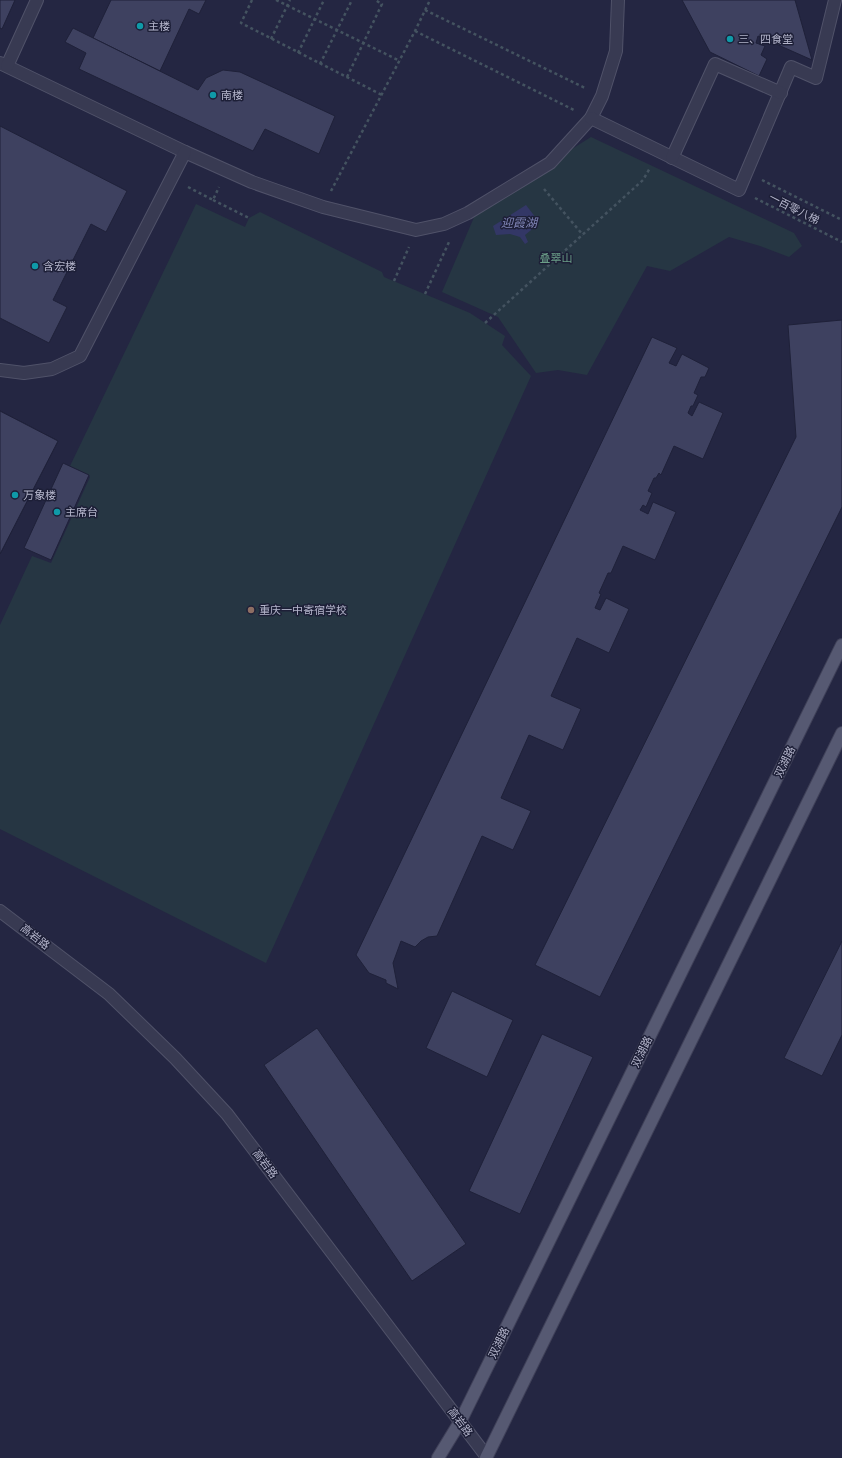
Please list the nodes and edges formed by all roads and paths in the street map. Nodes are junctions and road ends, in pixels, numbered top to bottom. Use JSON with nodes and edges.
{"nodes":[{"id":1,"x":37,"y":0,"type":"edge"},
{"id":2,"x":252,"y":0,"type":"edge"},
{"id":3,"x":276,"y":0,"type":"edge"},
{"id":4,"x":290,"y":0,"type":"edge"},
{"id":5,"x":324,"y":0,"type":"edge"},
{"id":6,"x":352,"y":0,"type":"edge"},
{"id":7,"x":375,"y":0,"type":"edge"},
{"id":8,"x":384,"y":0,"type":"edge"},
{"id":9,"x":430,"y":0,"type":"edge"},
{"id":10,"x":618,"y":0,"type":"edge"},
{"id":11,"x":835,"y":0,"type":"edge"},
{"id":12,"x":382,"y":4,"type":"junction"},
{"id":13,"x":287,"y":6,"type":"junction"},
{"id":14,"x":425,"y":10,"type":"junction"},
{"id":15,"x":314,"y":19,"type":"junction"},
{"id":16,"x":337,"y":30,"type":"junction"},
{"id":17,"x":415,"y":31,"type":"junction"},
{"id":18,"x":271,"y":39,"type":"junction"},
{"id":19,"x":363,"y":43,"type":"junction"},
{"id":20,"x":298,"y":52,"type":"junction"},
{"id":21,"x":400,"y":61,"type":"junction"},
{"id":22,"x":320,"y":64,"type":"junction"},
{"id":23,"x":3,"y":65,"type":"edge"},
{"id":24,"x":347,"y":77,"type":"junction"},
{"id":25,"x":781,"y":93,"type":"junction"},
{"id":26,"x":382,"y":95,"type":"junction"},
{"id":27,"x":602,"y":96,"type":"junction"},
{"id":28,"x":591,"y":118,"type":"junction"},
{"id":29,"x":186,"y":152,"type":"junction"},
{"id":30,"x":659,"y":152,"type":"junction"},
{"id":31,"x":672,"y":158,"type":"junction"},
{"id":32,"x":227,"y":170,"type":"junction"},
{"id":33,"x":747,"y":172,"type":"junction"},
{"id":34,"x":532,"y":174,"type":"junction"},
{"id":35,"x":171,"y":179,"type":"junction"},
{"id":36,"x":739,"y":190,"type":"junction"},
{"id":37,"x":213,"y":200,"type":"junction"},
{"id":38,"x":323,"y":207,"type":"junction"},
{"id":39,"x":249,"y":218,"type":"dead end"},
{"id":40,"x":842,"y":220,"type":"edge"},
{"id":41,"x":583,"y":236,"type":"junction"},
{"id":42,"x":842,"y":242,"type":"edge"},
{"id":43,"x":406,"y":253,"type":"dead end"},
{"id":44,"x":437,"y":267,"type":"dead end"},
{"id":45,"x":394,"y":281,"type":"dead end"},
{"id":46,"x":425,"y":294,"type":"dead end"},
{"id":47,"x":485,"y":323,"type":"dead end"},
{"id":48,"x":0,"y":370,"type":"edge"},
{"id":49,"x":842,"y":645,"type":"edge"},
{"id":50,"x":842,"y":733,"type":"edge"},
{"id":51,"x":0,"y":911,"type":"edge"},
{"id":52,"x":460,"y":1422,"type":"junction"},
{"id":53,"x":438,"y":1458,"type":"edge"},
{"id":54,"x":486,"y":1458,"type":"edge"}],
"edges":[{"from":1,"to":23,"type":"street"},
{"from":2,"to":18,"type":"path"},
{"from":3,"to":13,"type":"path"},
{"from":4,"to":13,"type":"path"},
{"from":5,"to":15,"type":"path"},
{"from":6,"to":16,"type":"path"},
{"from":7,"to":12,"type":"path"},
{"from":8,"to":12,"type":"path"},
{"from":9,"to":14,"type":"path"},
{"from":10,"to":27,"type":"street"},
{"from":11,"to":25,"type":"street"},
{"from":12,"to":19,"type":"path"},
{"from":13,"to":15,"type":"path"},
{"from":13,"to":18,"type":"path"},
{"from":14,"to":17,"type":"path"},
{"from":14,"to":27,"type":"path"},
{"from":15,"to":16,"type":"path"},
{"from":15,"to":20,"type":"path"},
{"from":16,"to":19,"type":"path"},
{"from":16,"to":22,"type":"path"},
{"from":17,"to":21,"type":"path"},
{"from":17,"to":28,"type":"path"},
{"from":18,"to":20,"type":"path"},
{"from":19,"to":21,"type":"path"},
{"from":19,"to":24,"type":"path"},
{"from":20,"to":22,"type":"path"},
{"from":21,"to":26,"type":"path"},
{"from":22,"to":24,"type":"path"},
{"from":23,"to":29,"type":"street"},
{"from":24,"to":26,"type":"path"},
{"from":25,"to":31,"type":"street"},
{"from":25,"to":33,"type":"street"},
{"from":26,"to":38,"type":"path"},
{"from":27,"to":28,"type":"street"},
{"from":28,"to":30,"type":"street"},
{"from":28,"to":34,"type":"street"},
{"from":29,"to":32,"type":"street"},
{"from":29,"to":35,"type":"street"},
{"from":30,"to":31,"type":"street"},
{"from":30,"to":41,"type":"path"},
{"from":31,"to":36,"type":"street"},
{"from":32,"to":37,"type":"path"},
{"from":32,"to":38,"type":"street"},
{"from":33,"to":36,"type":"street"},
{"from":33,"to":40,"type":"path","name":"一百零八梯"},
{"from":34,"to":38,"type":"street"},
{"from":34,"to":41,"type":"path"},
{"from":35,"to":37,"type":"path"},
{"from":35,"to":48,"type":"street"},
{"from":36,"to":42,"type":"path","name":"一百零八梯"},
{"from":37,"to":39,"type":"path"},
{"from":41,"to":47,"type":"path"},
{"from":43,"to":45,"type":"path"},
{"from":44,"to":46,"type":"path"},
{"from":49,"to":52,"type":"main road","name":"双湖路"},
{"from":50,"to":54,"type":"main road"},
{"from":51,"to":52,"type":"street","name":"高岩路"},
{"from":52,"to":53,"type":"main road","name":"双湖路"},
{"from":52,"to":54,"type":"street","name":"高岩路"}]}
